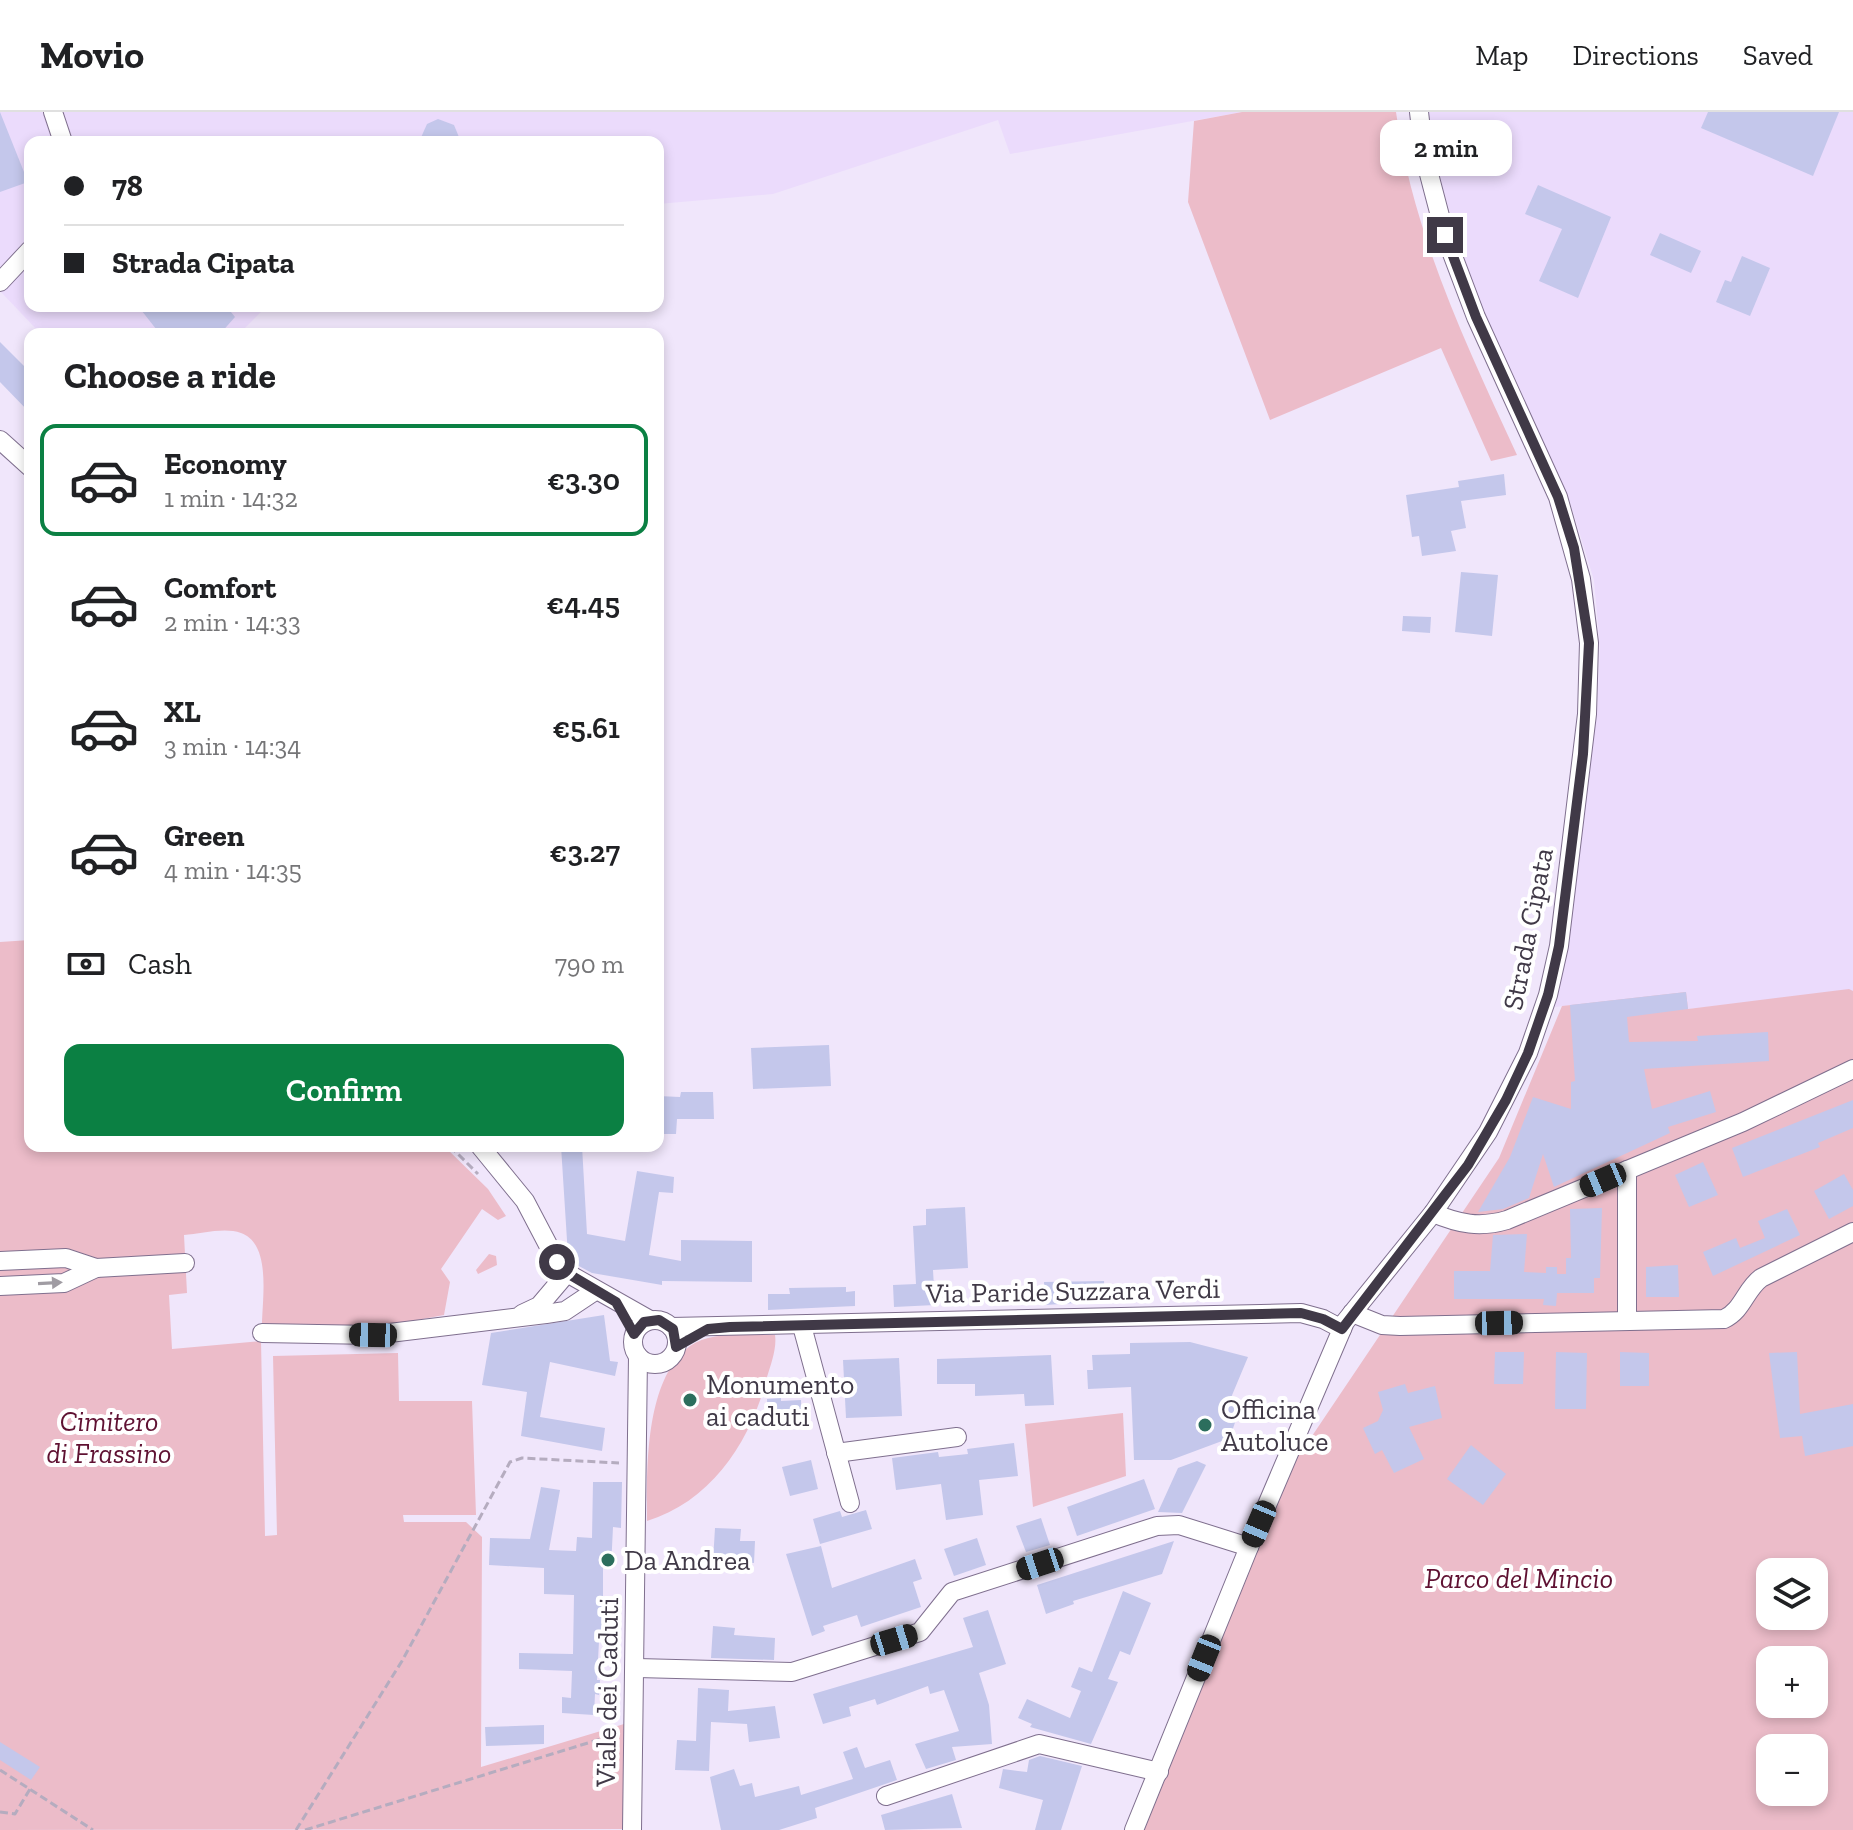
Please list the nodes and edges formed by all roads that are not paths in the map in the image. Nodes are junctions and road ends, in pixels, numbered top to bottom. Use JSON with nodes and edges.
{"nodes":[{"id":1,"x":53,"y":112,"type":"edge"},
{"id":2,"x":1419,"y":112,"type":"edge"},
{"id":3,"x":61,"y":136,"type":"edge"},
{"id":4,"x":24,"y":256,"type":"edge"},
{"id":5,"x":0,"y":282,"type":"edge"},
{"id":6,"x":0,"y":440,"type":"edge"},
{"id":7,"x":24,"y":462,"type":"edge"},
{"id":8,"x":1853,"y":1069,"type":"edge"},
{"id":9,"x":484,"y":1152,"type":"edge"},
{"id":10,"x":1627,"y":1170,"type":"junction"},
{"id":11,"x":1433,"y":1213,"type":"junction"},
{"id":12,"x":1853,"y":1232,"type":"edge"},
{"id":13,"x":0,"y":1261,"type":"edge"},
{"id":14,"x":185,"y":1263,"type":"dead end"},
{"id":15,"x":96,"y":1268,"type":"junction"},
{"id":16,"x":567,"y":1273,"type":"junction"},
{"id":17,"x":0,"y":1286,"type":"edge"},
{"id":18,"x":595,"y":1291,"type":"junction"},
{"id":19,"x":616,"y":1302,"type":"junction"},
{"id":20,"x":1352,"y":1313,"type":"junction"},
{"id":21,"x":517,"y":1316,"type":"junction"},
{"id":22,"x":650,"y":1320,"type":"junction"},
{"id":23,"x":1627,"y":1321,"type":"junction"},
{"id":24,"x":802,"y":1326,"type":"junction"},
{"id":25,"x":671,"y":1327,"type":"junction"},
{"id":26,"x":708,"y":1329,"type":"junction"},
{"id":27,"x":1342,"y":1329,"type":"junction"},
{"id":28,"x":262,"y":1333,"type":"dead end"},
{"id":29,"x":634,"y":1334,"type":"junction"},
{"id":30,"x":671,"y":1354,"type":"junction"},
{"id":31,"x":638,"y":1356,"type":"junction"},
{"id":32,"x":640,"y":1412,"type":"junction"},
{"id":33,"x":957,"y":1437,"type":"dead end"},
{"id":34,"x":836,"y":1453,"type":"junction"},
{"id":35,"x":850,"y":1503,"type":"dead end"},
{"id":36,"x":1249,"y":1547,"type":"junction"},
{"id":37,"x":637,"y":1668,"type":"junction"},
{"id":38,"x":1159,"y":1772,"type":"junction"},
{"id":39,"x":886,"y":1796,"type":"dead end"},
{"id":40,"x":632,"y":1830,"type":"edge"},
{"id":41,"x":1134,"y":1830,"type":"edge"}],
"edges":[{"from":1,"to":3,"type":"street"},
{"from":2,"to":11,"type":"street","name":"Strada Cipata"},
{"from":4,"to":5,"type":"street"},
{"from":6,"to":7,"type":"street"},
{"from":8,"to":10,"type":"street"},
{"from":9,"to":16,"type":"street"},
{"from":10,"to":11,"type":"street"},
{"from":10,"to":23,"type":"street"},
{"from":11,"to":20,"type":"street","name":"Strada Cipata"},
{"from":12,"to":23,"type":"street"},
{"from":13,"to":15,"type":"street"},
{"from":14,"to":15,"type":"street"},
{"from":17,"to":15,"type":"street","one_way":true},
{"from":16,"to":18,"type":"street"},
{"from":16,"to":21,"type":"street"},
{"from":18,"to":19,"type":"street"},
{"from":18,"to":21,"type":"street"},
{"from":19,"to":22,"type":"street"},
{"from":19,"to":29,"type":"street"},
{"from":20,"to":23,"type":"street"},
{"from":20,"to":27,"type":"street","name":"Strada Cipata"},
{"from":21,"to":28,"type":"street"},
{"from":22,"to":25,"type":"street"},
{"from":22,"to":29,"type":"street"},
{"from":24,"to":26,"type":"street","name":"Via Paride Suzzara Verdi"},
{"from":24,"to":27,"type":"street","name":"Via Paride Suzzara Verdi"},
{"from":24,"to":34,"type":"street"},
{"from":25,"to":26,"type":"street","name":"Via Paride Suzzara Verdi"},
{"from":25,"to":30,"type":"street"},
{"from":26,"to":30,"type":"street","name":"Via Paride Suzzara Verdi"},
{"from":27,"to":36,"type":"street","name":"Strada Cipata"},
{"from":29,"to":31,"type":"street"},
{"from":30,"to":31,"type":"street"},
{"from":30,"to":32,"type":"street","name":"Viale dei Caduti"},
{"from":31,"to":32,"type":"street","name":"Viale dei Caduti"},
{"from":32,"to":37,"type":"street","name":"Viale dei Caduti"},
{"from":33,"to":34,"type":"street"},
{"from":34,"to":35,"type":"street"},
{"from":36,"to":37,"type":"street"},
{"from":36,"to":38,"type":"street","name":"Strada Cipata"},
{"from":37,"to":40,"type":"street","name":"Viale dei Caduti"},
{"from":38,"to":39,"type":"street"},
{"from":38,"to":41,"type":"street","name":"Strada Cipata"}]}
